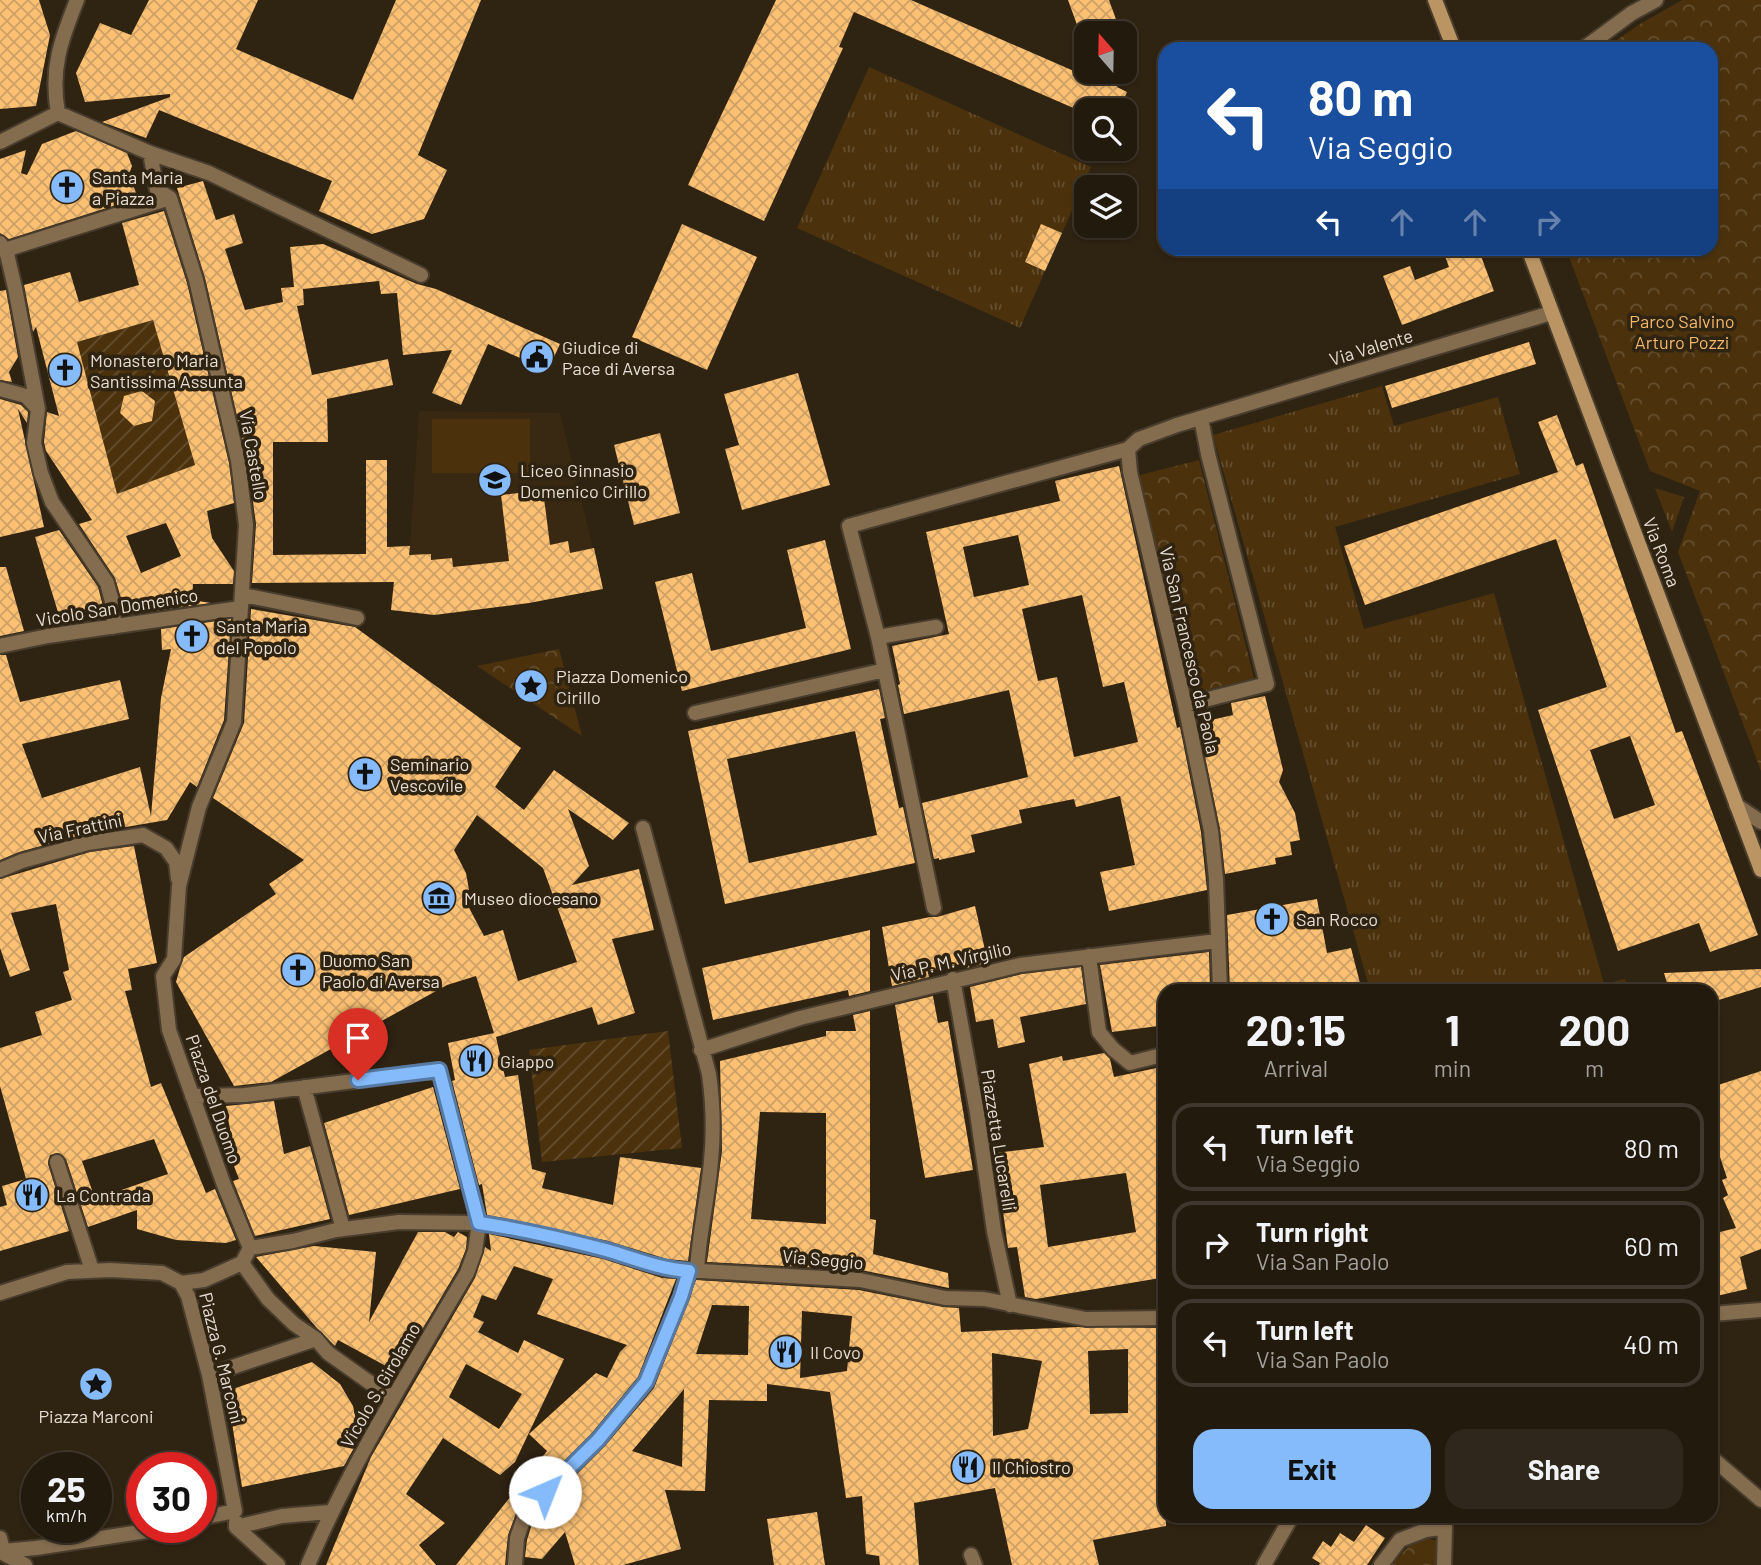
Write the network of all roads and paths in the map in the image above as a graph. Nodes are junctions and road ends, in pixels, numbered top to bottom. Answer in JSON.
{"nodes":[{"id":1,"x":77,"y":0,"type":"edge"},
{"id":2,"x":1435,"y":0,"type":"edge"},
{"id":3,"x":1656,"y":0,"type":"edge"},
{"id":4,"x":1451,"y":42,"type":"edge"},
{"id":5,"x":1593,"y":42,"type":"edge"},
{"id":6,"x":58,"y":113,"type":"junction"},
{"id":7,"x":0,"y":142,"type":"edge"},
{"id":8,"x":149,"y":153,"type":"junction"},
{"id":9,"x":170,"y":198,"type":"junction"},
{"id":10,"x":3,"y":248,"type":"edge"},
{"id":11,"x":1531,"y":256,"type":"edge"},
{"id":12,"x":421,"y":275,"type":"dead end"},
{"id":13,"x":1551,"y":313,"type":"junction"},
{"id":14,"x":0,"y":389,"type":"edge"},
{"id":15,"x":38,"y":409,"type":"junction"},
{"id":16,"x":1201,"y":418,"type":"junction"},
{"id":17,"x":1128,"y":449,"type":"junction"},
{"id":18,"x":241,"y":602,"type":"junction"},
{"id":19,"x":357,"y":618,"type":"dead end"},
{"id":20,"x":113,"y":627,"type":"junction"},
{"id":21,"x":936,"y":627,"type":"dead end"},
{"id":22,"x":878,"y":637,"type":"junction"},
{"id":23,"x":0,"y":646,"type":"edge"},
{"id":24,"x":885,"y":670,"type":"junction"},
{"id":25,"x":1185,"y":705,"type":"junction"},
{"id":26,"x":695,"y":713,"type":"dead end"},
{"id":27,"x":1736,"y":805,"type":"junction"},
{"id":28,"x":1761,"y":822,"type":"edge"},
{"id":29,"x":643,"y":828,"type":"dead end"},
{"id":30,"x":0,"y":870,"type":"edge"},
{"id":31,"x":1761,"y":870,"type":"edge"},
{"id":32,"x":179,"y":887,"type":"junction"},
{"id":33,"x":934,"y":908,"type":"dead end"},
{"id":34,"x":1217,"y":940,"type":"junction"},
{"id":35,"x":175,"y":944,"type":"joint"},
{"id":36,"x":1089,"y":956,"type":"junction"},
{"id":37,"x":953,"y":979,"type":"junction"},
{"id":38,"x":1220,"y":984,"type":"edge"},
{"id":39,"x":701,"y":1050,"type":"junction"},
{"id":40,"x":1158,"y":1056,"type":"edge"},
{"id":41,"x":304,"y":1087,"type":"junction"},
{"id":42,"x":192,"y":1096,"type":"junction"},
{"id":43,"x":57,"y":1162,"type":"dead end"},
{"id":44,"x":479,"y":1223,"type":"junction"},
{"id":45,"x":343,"y":1229,"type":"junction"},
{"id":46,"x":250,"y":1248,"type":"junction"},
{"id":47,"x":242,"y":1263,"type":"junction"},
{"id":48,"x":92,"y":1270,"type":"junction"},
{"id":49,"x":693,"y":1270,"type":"junction"},
{"id":50,"x":181,"y":1283,"type":"junction"},
{"id":51,"x":0,"y":1293,"type":"edge"},
{"id":52,"x":1010,"y":1305,"type":"junction"},
{"id":53,"x":1761,"y":1310,"type":"edge"},
{"id":54,"x":1718,"y":1314,"type":"edge"},
{"id":55,"x":1158,"y":1318,"type":"edge"},
{"id":56,"x":316,"y":1339,"type":"junction"},
{"id":57,"x":209,"y":1375,"type":"junction"},
{"id":58,"x":393,"y":1399,"type":"junction"},
{"id":59,"x":1718,"y":1463,"type":"edge"},
{"id":60,"x":1761,"y":1500,"type":"edge"},
{"id":61,"x":235,"y":1511,"type":"junction"},
{"id":62,"x":330,"y":1512,"type":"junction"},
{"id":63,"x":217,"y":1515,"type":"edge"},
{"id":64,"x":1288,"y":1523,"type":"edge"},
{"id":65,"x":1438,"y":1523,"type":"edge"},
{"id":66,"x":1442,"y":1523,"type":"edge"},
{"id":67,"x":236,"y":1527,"type":"junction"},
{"id":68,"x":126,"y":1534,"type":"edge"},
{"id":69,"x":1,"y":1547,"type":"edge"},
{"id":70,"x":25,"y":1565,"type":"edge"},
{"id":71,"x":278,"y":1565,"type":"edge"},
{"id":72,"x":308,"y":1565,"type":"edge"},
{"id":73,"x":515,"y":1565,"type":"edge"},
{"id":74,"x":1264,"y":1565,"type":"edge"},
{"id":75,"x":1381,"y":1565,"type":"edge"},
{"id":76,"x":1444,"y":1565,"type":"edge"}],
"edges":[{"from":1,"to":6,"type":"street"},
{"from":2,"to":4,"type":"street"},
{"from":3,"to":5,"type":"street"},
{"from":6,"to":7,"type":"street"},
{"from":6,"to":8,"type":"street"},
{"from":8,"to":9,"type":"street","name":"Via Castello"},
{"from":8,"to":12,"type":"street"},
{"from":9,"to":10,"type":"street"},
{"from":9,"to":18,"type":"street","name":"Via Castello"},
{"from":10,"to":15,"type":"street"},
{"from":11,"to":13,"type":"street","name":"Via Roma"},
{"from":13,"to":16,"type":"street","name":"Via Valente"},
{"from":13,"to":27,"type":"street","name":"Via Roma"},
{"from":14,"to":15,"type":"street"},
{"from":15,"to":20,"type":"street"},
{"from":16,"to":17,"type":"street"},
{"from":16,"to":25,"type":"street"},
{"from":17,"to":22,"type":"street"},
{"from":17,"to":25,"type":"street","name":"Via San Francesco da Paola"},
{"from":18,"to":19,"type":"street","name":"Vicolo San Domenico"},
{"from":18,"to":20,"type":"street","name":"Vicolo San Domenico"},
{"from":18,"to":32,"type":"street","name":"Via Castello"},
{"from":20,"to":23,"type":"street","name":"Vicolo San Domenico"},
{"from":21,"to":22,"type":"street"},
{"from":22,"to":24,"type":"street"},
{"from":24,"to":26,"type":"street"},
{"from":24,"to":33,"type":"street"},
{"from":25,"to":34,"type":"street","name":"Via San Francesco da Paola"},
{"from":27,"to":28,"type":"street"},
{"from":27,"to":31,"type":"street","name":"Via Roma"},
{"from":29,"to":39,"type":"street"},
{"from":30,"to":32,"type":"street","name":"Via Frattini"},
{"from":32,"to":35,"type":"street","name":"Via Castello"},
{"from":34,"to":36,"type":"street","name":"Via P. M. Virgilio"},
{"from":34,"to":38,"type":"street","name":"Via San Francesco da Paola"},
{"from":35,"to":42,"type":"street","name":"Piazza del Duomo"},
{"from":36,"to":37,"type":"street","name":"Via P. M. Virgilio"},
{"from":36,"to":40,"type":"street"},
{"from":37,"to":39,"type":"street","name":"Via P. M. Virgilio"},
{"from":37,"to":52,"type":"street","name":"Piazzetta Lucarelli"},
{"from":39,"to":49,"type":"street"},
{"from":41,"to":42,"type":"street"},
{"from":41,"to":44,"type":"street"},
{"from":41,"to":45,"type":"street"},
{"from":42,"to":46,"type":"street","name":"Piazza del Duomo"},
{"from":43,"to":48,"type":"street"},
{"from":44,"to":45,"type":"street","name":"Via Seggio"},
{"from":44,"to":49,"type":"street","name":"Via Seggio"},
{"from":44,"to":58,"type":"street","name":"Vicolo S. Girolamo"},
{"from":45,"to":46,"type":"street","name":"Via Seggio"},
{"from":46,"to":47,"type":"street"},
{"from":47,"to":50,"type":"street"},
{"from":47,"to":56,"type":"street"},
{"from":48,"to":50,"type":"street","name":"Piazza G. Marconi"},
{"from":48,"to":51,"type":"street","name":"Piazza G. Marconi"},
{"from":49,"to":52,"type":"street","name":"Via Seggio"},
{"from":49,"to":73,"type":"street"},
{"from":50,"to":57,"type":"street","name":"Piazza G. Marconi"},
{"from":52,"to":55,"type":"street","name":"Via Seggio"},
{"from":53,"to":54,"type":"street"},
{"from":56,"to":57,"type":"street"},
{"from":56,"to":58,"type":"street"},
{"from":57,"to":61,"type":"street","name":"Piazza G. Marconi"},
{"from":58,"to":62,"type":"street","name":"Vicolo S. Girolamo"},
{"from":59,"to":60,"type":"street"},
{"from":61,"to":63,"type":"street"},
{"from":61,"to":67,"type":"street","name":"Piazza G. Marconi"},
{"from":62,"to":67,"type":"street"},
{"from":62,"to":72,"type":"street","name":"Vicolo S. Girolamo"},
{"from":64,"to":74,"type":"street"},
{"from":65,"to":75,"type":"street"},
{"from":66,"to":76,"type":"street"},
{"from":67,"to":71,"type":"street"},
{"from":68,"to":69,"type":"street"},
{"from":69,"to":70,"type":"street"}]}
